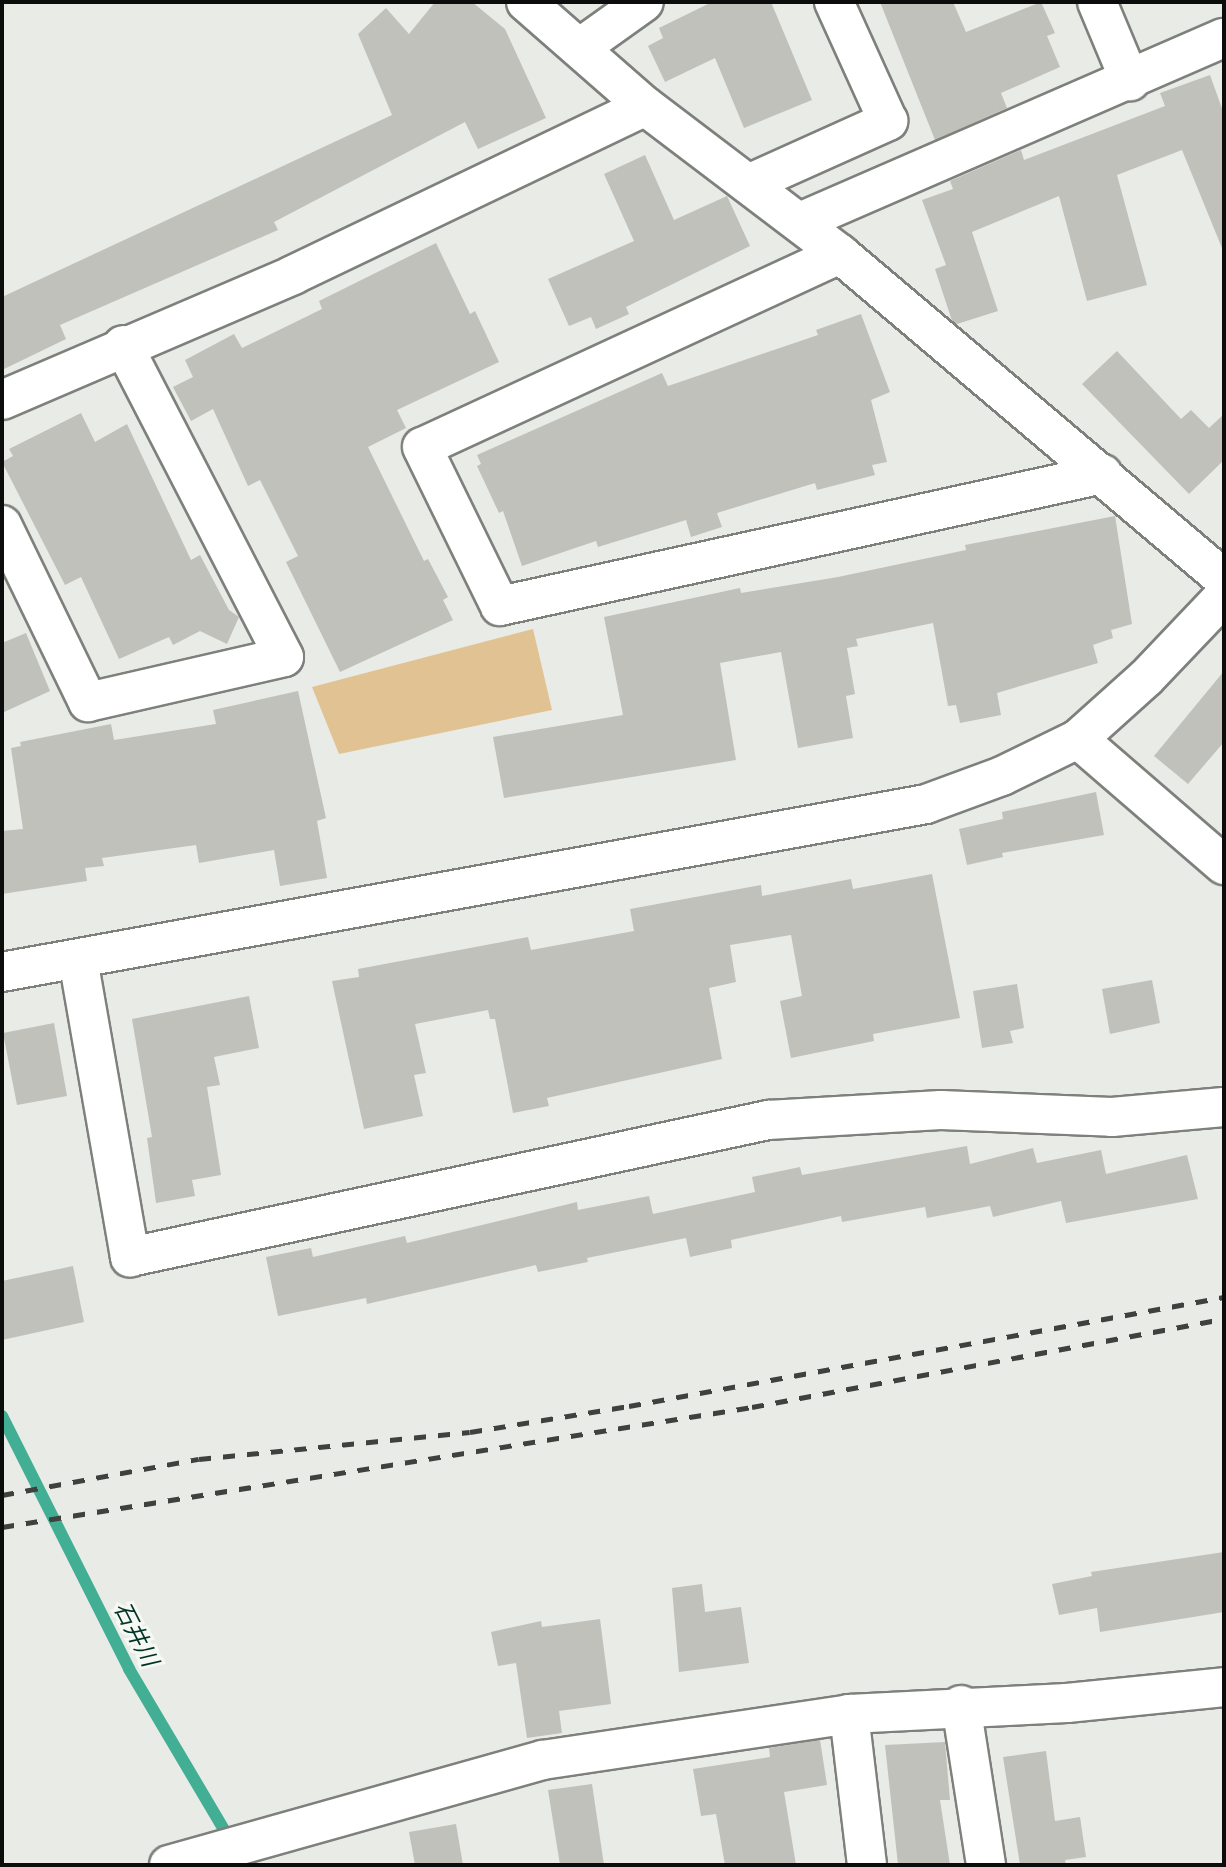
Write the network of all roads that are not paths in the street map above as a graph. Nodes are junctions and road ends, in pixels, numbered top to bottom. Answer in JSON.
{"nodes":[{"id":1,"x":526,"y":2,"type":"edge"},
{"id":2,"x":834,"y":2,"type":"edge"},
{"id":3,"x":1097,"y":2,"type":"edge"},
{"id":4,"x":639,"y":3,"type":"edge"},
{"id":5,"x":1224,"y":38,"type":"edge"},
{"id":6,"x":581,"y":47,"type":"junction"},
{"id":7,"x":1130,"y":81,"type":"junction"},
{"id":8,"x":645,"y":106,"type":"junction"},
{"id":9,"x":748,"y":184,"type":"junction"},
{"id":10,"x":800,"y":222,"type":"junction"},
{"id":11,"x":840,"y":254,"type":"junction"},
{"id":12,"x":123,"y":345,"type":"junction"},
{"id":13,"x":2,"y":401,"type":"edge"},
{"id":14,"x":1103,"y":474,"type":"junction"},
{"id":15,"x":2,"y":525,"type":"edge"},
{"id":16,"x":1224,"y":579,"type":"edge"},
{"id":17,"x":1224,"y":596,"type":"edge"},
{"id":18,"x":1078,"y":739,"type":"junction"},
{"id":19,"x":1224,"y":865,"type":"edge"},
{"id":20,"x":78,"y":959,"type":"junction"},
{"id":21,"x":2,"y":972,"type":"edge"},
{"id":22,"x":1224,"y":1107,"type":"edge"},
{"id":23,"x":1224,"y":1687,"type":"edge"},
{"id":24,"x":961,"y":1705,"type":"junction"},
{"id":25,"x":849,"y":1714,"type":"junction"},
{"id":26,"x":169,"y":1865,"type":"edge"},
{"id":27,"x":867,"y":1865,"type":"edge"},
{"id":28,"x":986,"y":1865,"type":"edge"}],
"edges":[{"from":1,"to":6,"type":"street"},
{"from":2,"to":9,"type":"street"},
{"from":3,"to":7,"type":"street"},
{"from":4,"to":6,"type":"street"},
{"from":5,"to":7,"type":"street"},
{"from":6,"to":8,"type":"street"},
{"from":7,"to":10,"type":"street"},
{"from":8,"to":9,"type":"street"},
{"from":8,"to":12,"type":"street"},
{"from":9,"to":10,"type":"street"},
{"from":10,"to":11,"type":"street"},
{"from":11,"to":14,"type":"street"},
{"from":11,"to":14,"type":"street"},
{"from":12,"to":13,"type":"street"},
{"from":12,"to":15,"type":"street"},
{"from":14,"to":16,"type":"street"},
{"from":17,"to":18,"type":"street"},
{"from":18,"to":19,"type":"street"},
{"from":18,"to":20,"type":"street"},
{"from":20,"to":21,"type":"street"},
{"from":20,"to":22,"type":"street"},
{"from":23,"to":24,"type":"street"},
{"from":24,"to":25,"type":"street"},
{"from":24,"to":28,"type":"street"},
{"from":25,"to":26,"type":"street"},
{"from":25,"to":27,"type":"street"}]}
